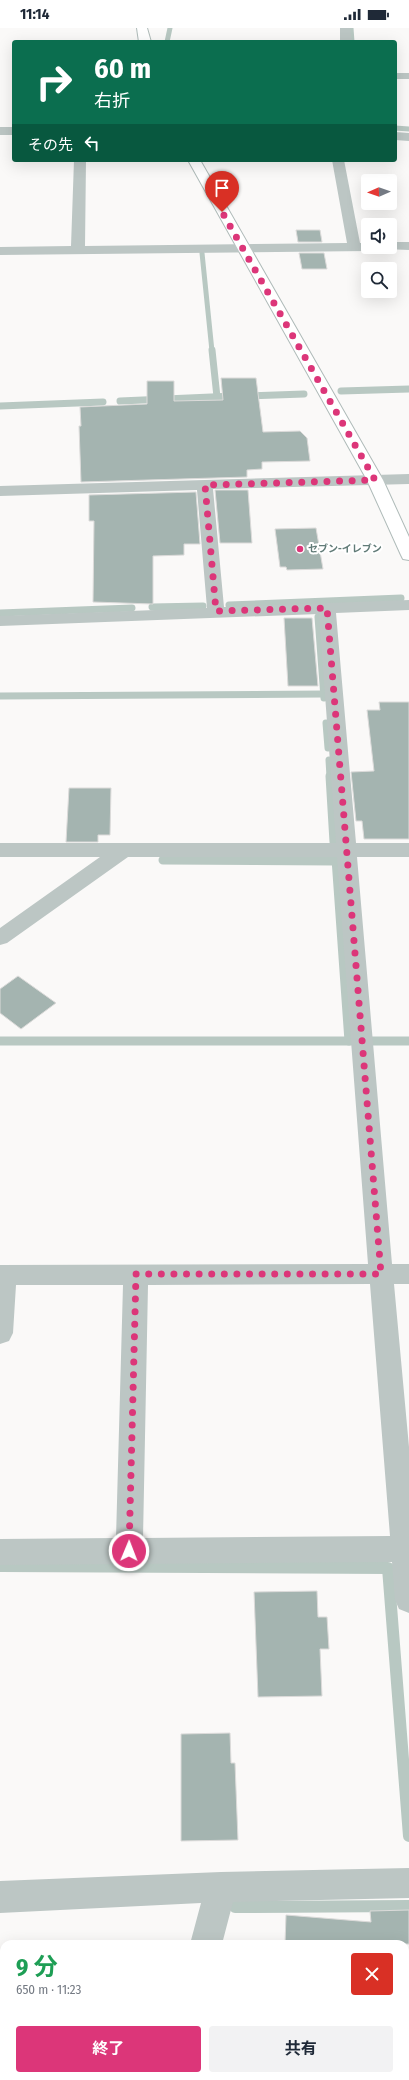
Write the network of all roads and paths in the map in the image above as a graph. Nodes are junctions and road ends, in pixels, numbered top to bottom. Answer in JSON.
{"nodes":[{"id":1,"x":142,"y":28,"type":"edge"},
{"id":2,"x":345,"y":28,"type":"edge"},
{"id":3,"x":145,"y":40,"type":"edge"},
{"id":4,"x":346,"y":40,"type":"edge"},
{"id":5,"x":397,"y":76,"type":"edge"},
{"id":6,"x":409,"y":76,"type":"edge"},
{"id":7,"x":0,"y":131,"type":"edge"},
{"id":8,"x":12,"y":131,"type":"edge"},
{"id":9,"x":397,"y":136,"type":"edge"},
{"id":10,"x":409,"y":137,"type":"edge"},
{"id":11,"x":80,"y":162,"type":"edge"},
{"id":12,"x":195,"y":162,"type":"edge"},
{"id":13,"x":338,"y":162,"type":"edge"},
{"id":14,"x":397,"y":246,"type":"edge"},
{"id":15,"x":409,"y":246,"type":"edge"},
{"id":16,"x":354,"y":247,"type":"junction"},
{"id":17,"x":361,"y":247,"type":"edge"},
{"id":18,"x":78,"y":249,"type":"junction"},
{"id":19,"x":243,"y":249,"type":"junction"},
{"id":20,"x":0,"y":251,"type":"edge"},
{"id":21,"x":409,"y":479,"type":"edge"},
{"id":22,"x":375,"y":480,"type":"junction"},
{"id":23,"x":205,"y":485,"type":"junction"},
{"id":24,"x":0,"y":491,"type":"edge"},
{"id":25,"x":409,"y":555,"type":"edge"},
{"id":26,"x":409,"y":605,"type":"edge"},
{"id":27,"x":327,"y":608,"type":"junction"},
{"id":28,"x":216,"y":611,"type":"junction"},
{"id":29,"x":0,"y":621,"type":"edge"},
{"id":30,"x":125,"y":849,"type":"junction"},
{"id":31,"x":0,"y":850,"type":"edge"},
{"id":32,"x":347,"y":850,"type":"junction"},
{"id":33,"x":409,"y":850,"type":"edge"},
{"id":34,"x":0,"y":938,"type":"edge"},
{"id":35,"x":136,"y":1274,"type":"junction"},
{"id":36,"x":381,"y":1274,"type":"junction"},
{"id":37,"x":409,"y":1274,"type":"edge"},
{"id":38,"x":2,"y":1275,"type":"edge"},
{"id":39,"x":0,"y":1332,"type":"edge"},
{"id":40,"x":407,"y":1549,"type":"edge"},
{"id":41,"x":129,"y":1551,"type":"junction"},
{"id":42,"x":0,"y":1552,"type":"edge"},
{"id":43,"x":409,"y":1600,"type":"edge"},
{"id":44,"x":409,"y":1883,"type":"edge"},
{"id":45,"x":221,"y":1887,"type":"junction"},
{"id":46,"x":0,"y":1897,"type":"edge"},
{"id":47,"x":207,"y":1940,"type":"edge"}],
"edges":[{"from":1,"to":3,"type":"main road"},
{"from":2,"to":4,"type":"street"},
{"from":5,"to":6,"type":"street"},
{"from":7,"to":8,"type":"street"},
{"from":9,"to":10,"type":"street"},
{"from":11,"to":18,"type":"street"},
{"from":12,"to":19,"type":"main road"},
{"from":13,"to":16,"type":"street"},
{"from":14,"to":15,"type":"street"},
{"from":16,"to":17,"type":"street"},
{"from":16,"to":19,"type":"street"},
{"from":18,"to":19,"type":"street"},
{"from":18,"to":20,"type":"street"},
{"from":19,"to":22,"type":"main road"},
{"from":21,"to":22,"type":"street"},
{"from":22,"to":23,"type":"street"},
{"from":22,"to":25,"type":"main road"},
{"from":23,"to":24,"type":"street"},
{"from":23,"to":28,"type":"street"},
{"from":26,"to":27,"type":"street"},
{"from":27,"to":28,"type":"street"},
{"from":27,"to":32,"type":"street"},
{"from":28,"to":29,"type":"street"},
{"from":30,"to":31,"type":"street"},
{"from":30,"to":32,"type":"street"},
{"from":30,"to":34,"type":"street"},
{"from":32,"to":33,"type":"street"},
{"from":32,"to":36,"type":"street"},
{"from":35,"to":36,"type":"street"},
{"from":35,"to":38,"type":"street"},
{"from":35,"to":41,"type":"street"},
{"from":36,"to":37,"type":"street"},
{"from":36,"to":40,"type":"street"},
{"from":38,"to":39,"type":"street"},
{"from":40,"to":41,"type":"street"},
{"from":40,"to":43,"type":"street"},
{"from":41,"to":42,"type":"street"},
{"from":44,"to":45,"type":"street"},
{"from":45,"to":46,"type":"street"},
{"from":45,"to":47,"type":"street"}]}
